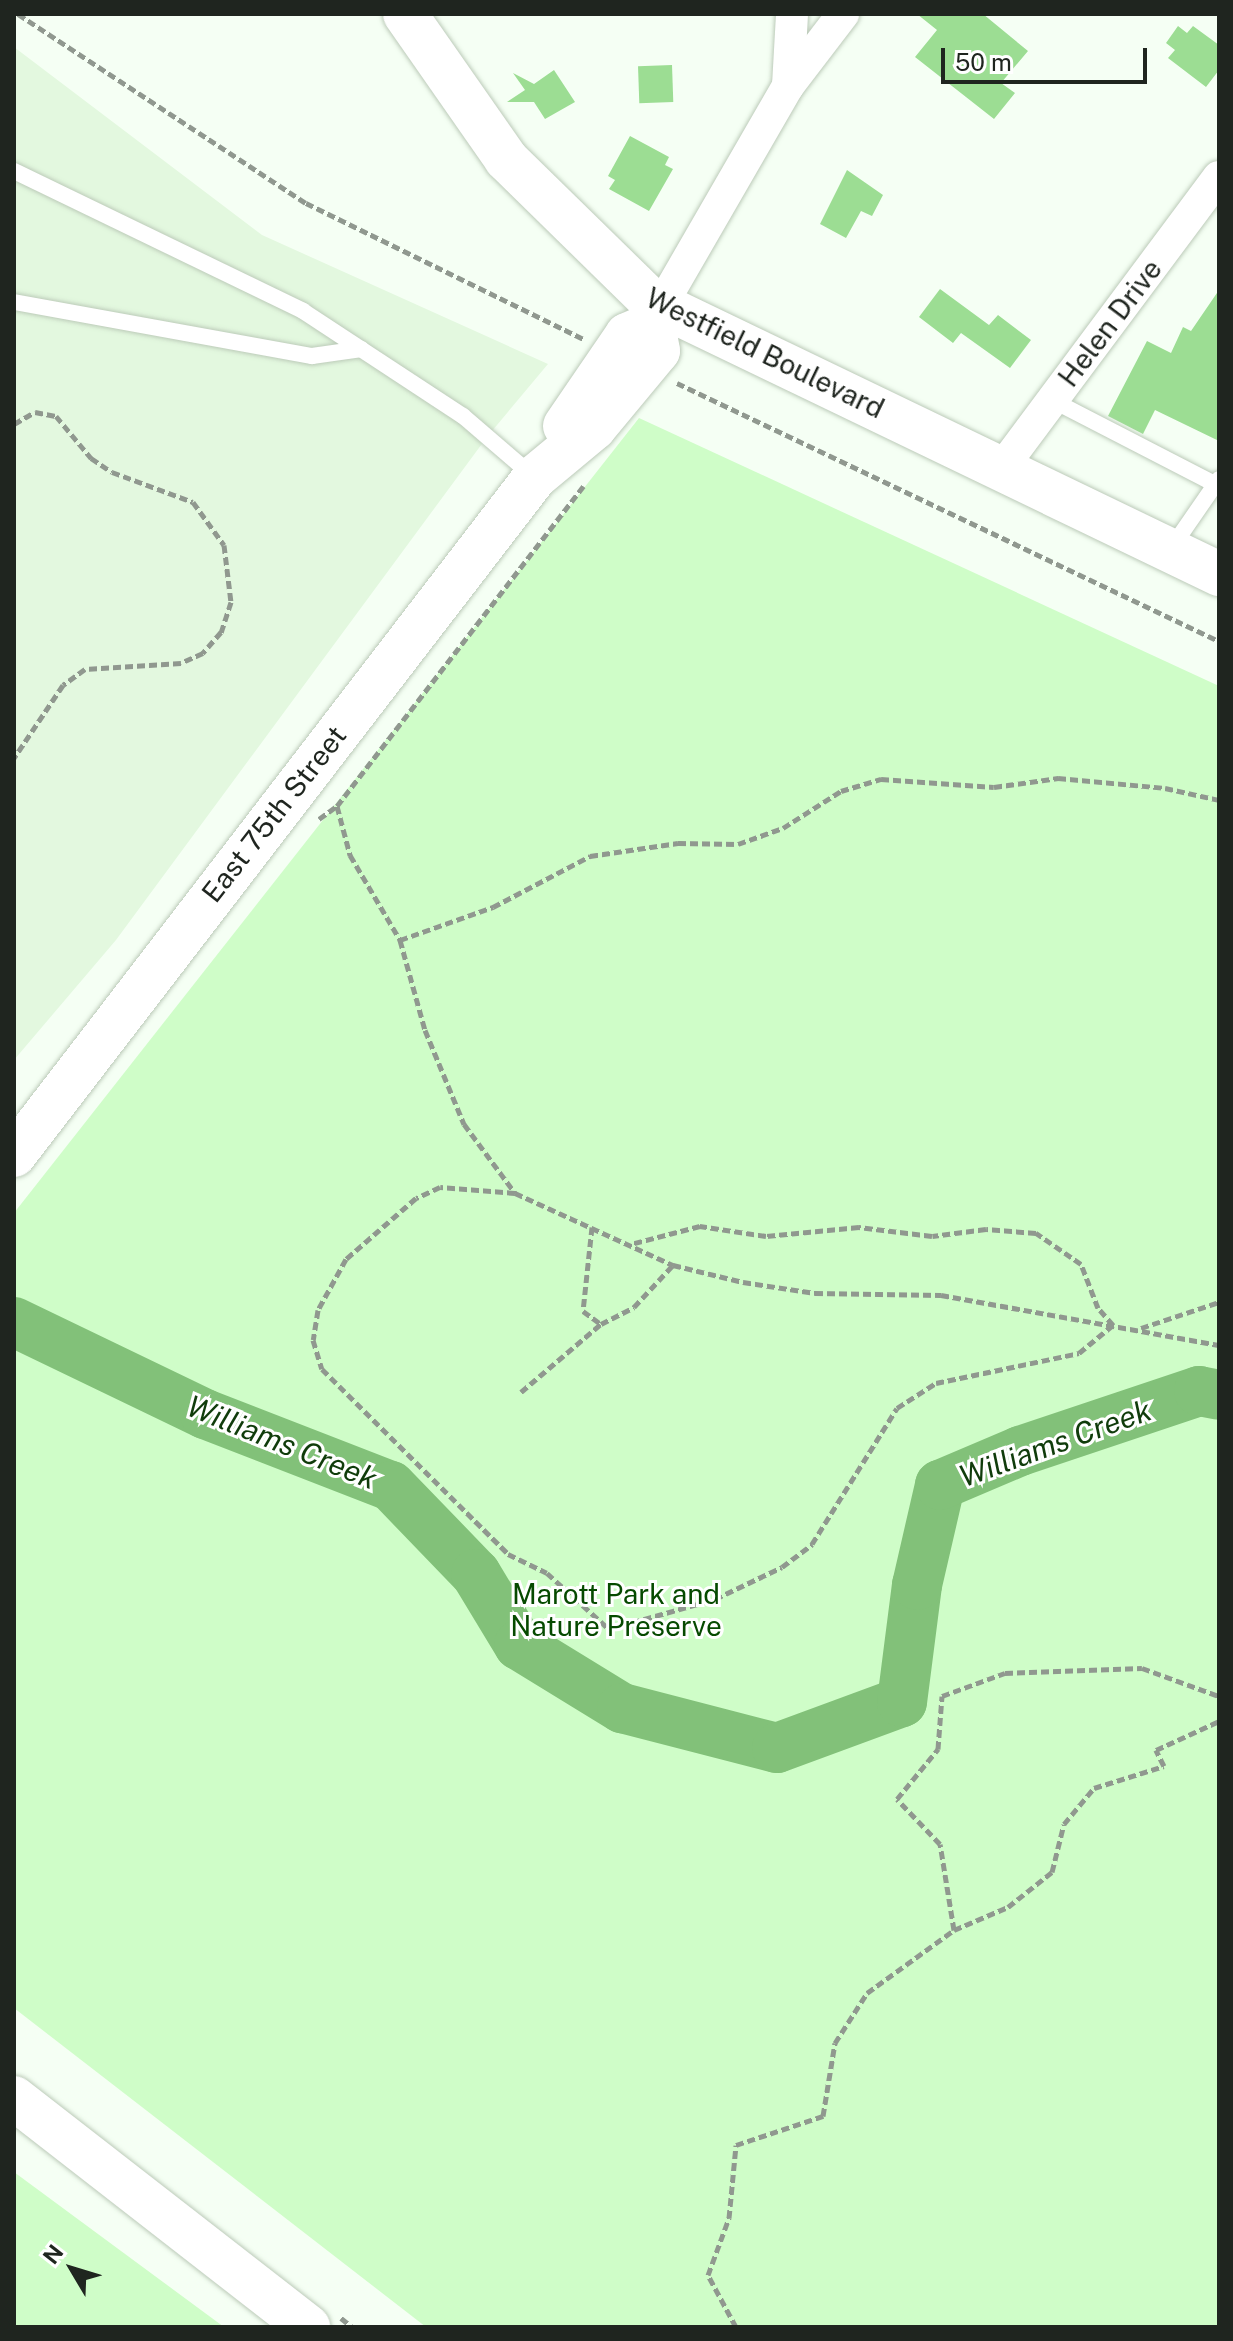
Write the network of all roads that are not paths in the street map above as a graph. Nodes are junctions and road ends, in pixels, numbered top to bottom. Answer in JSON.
{"nodes":[{"id":1,"x":405,"y":14,"type":"edge"},
{"id":2,"x":792,"y":14,"type":"edge"},
{"id":3,"x":843,"y":14,"type":"edge"},
{"id":4,"x":788,"y":86,"type":"junction"},
{"id":5,"x":14,"y":171,"type":"edge"},
{"id":6,"x":1219,"y":177,"type":"edge"},
{"id":7,"x":14,"y":302,"type":"edge"},
{"id":8,"x":657,"y":315,"type":"junction"},
{"id":9,"x":362,"y":349,"type":"junction"},
{"id":10,"x":1052,"y":400,"type":"junction"},
{"id":11,"x":1001,"y":469,"type":"junction"},
{"id":12,"x":536,"y":476,"type":"junction"},
{"id":13,"x":1216,"y":481,"type":"edge"},
{"id":14,"x":1170,"y":550,"type":"junction"},
{"id":15,"x":1219,"y":574,"type":"edge"},
{"id":16,"x":14,"y":1155,"type":"edge"},
{"id":17,"x":14,"y":2098,"type":"edge"},
{"id":18,"x":308,"y":2327,"type":"edge"}],
"edges":[{"from":1,"to":8,"type":"street","name":"Westfield Boulevard"},
{"from":2,"to":4,"type":"street","name":"East 75th Street"},
{"from":3,"to":4,"type":"street"},
{"from":4,"to":8,"type":"street","name":"East 75th Street"},
{"from":5,"to":9,"type":"lane"},
{"from":6,"to":10,"type":"street","name":"Helen Drive"},
{"from":7,"to":9,"type":"lane"},
{"from":8,"to":11,"type":"street","name":"Westfield Boulevard"},
{"from":8,"to":12,"type":"street","name":"East 75th Street"},
{"from":9,"to":12,"type":"lane"},
{"from":10,"to":11,"type":"street","name":"Helen Drive"},
{"from":10,"to":13,"type":"lane"},
{"from":11,"to":14,"type":"street","name":"Westfield Boulevard"},
{"from":12,"to":16,"type":"street","name":"East 75th Street"},
{"from":13,"to":14,"type":"lane"},
{"from":14,"to":15,"type":"street","name":"Westfield Boulevard"},
{"from":17,"to":18,"type":"street"}]}
